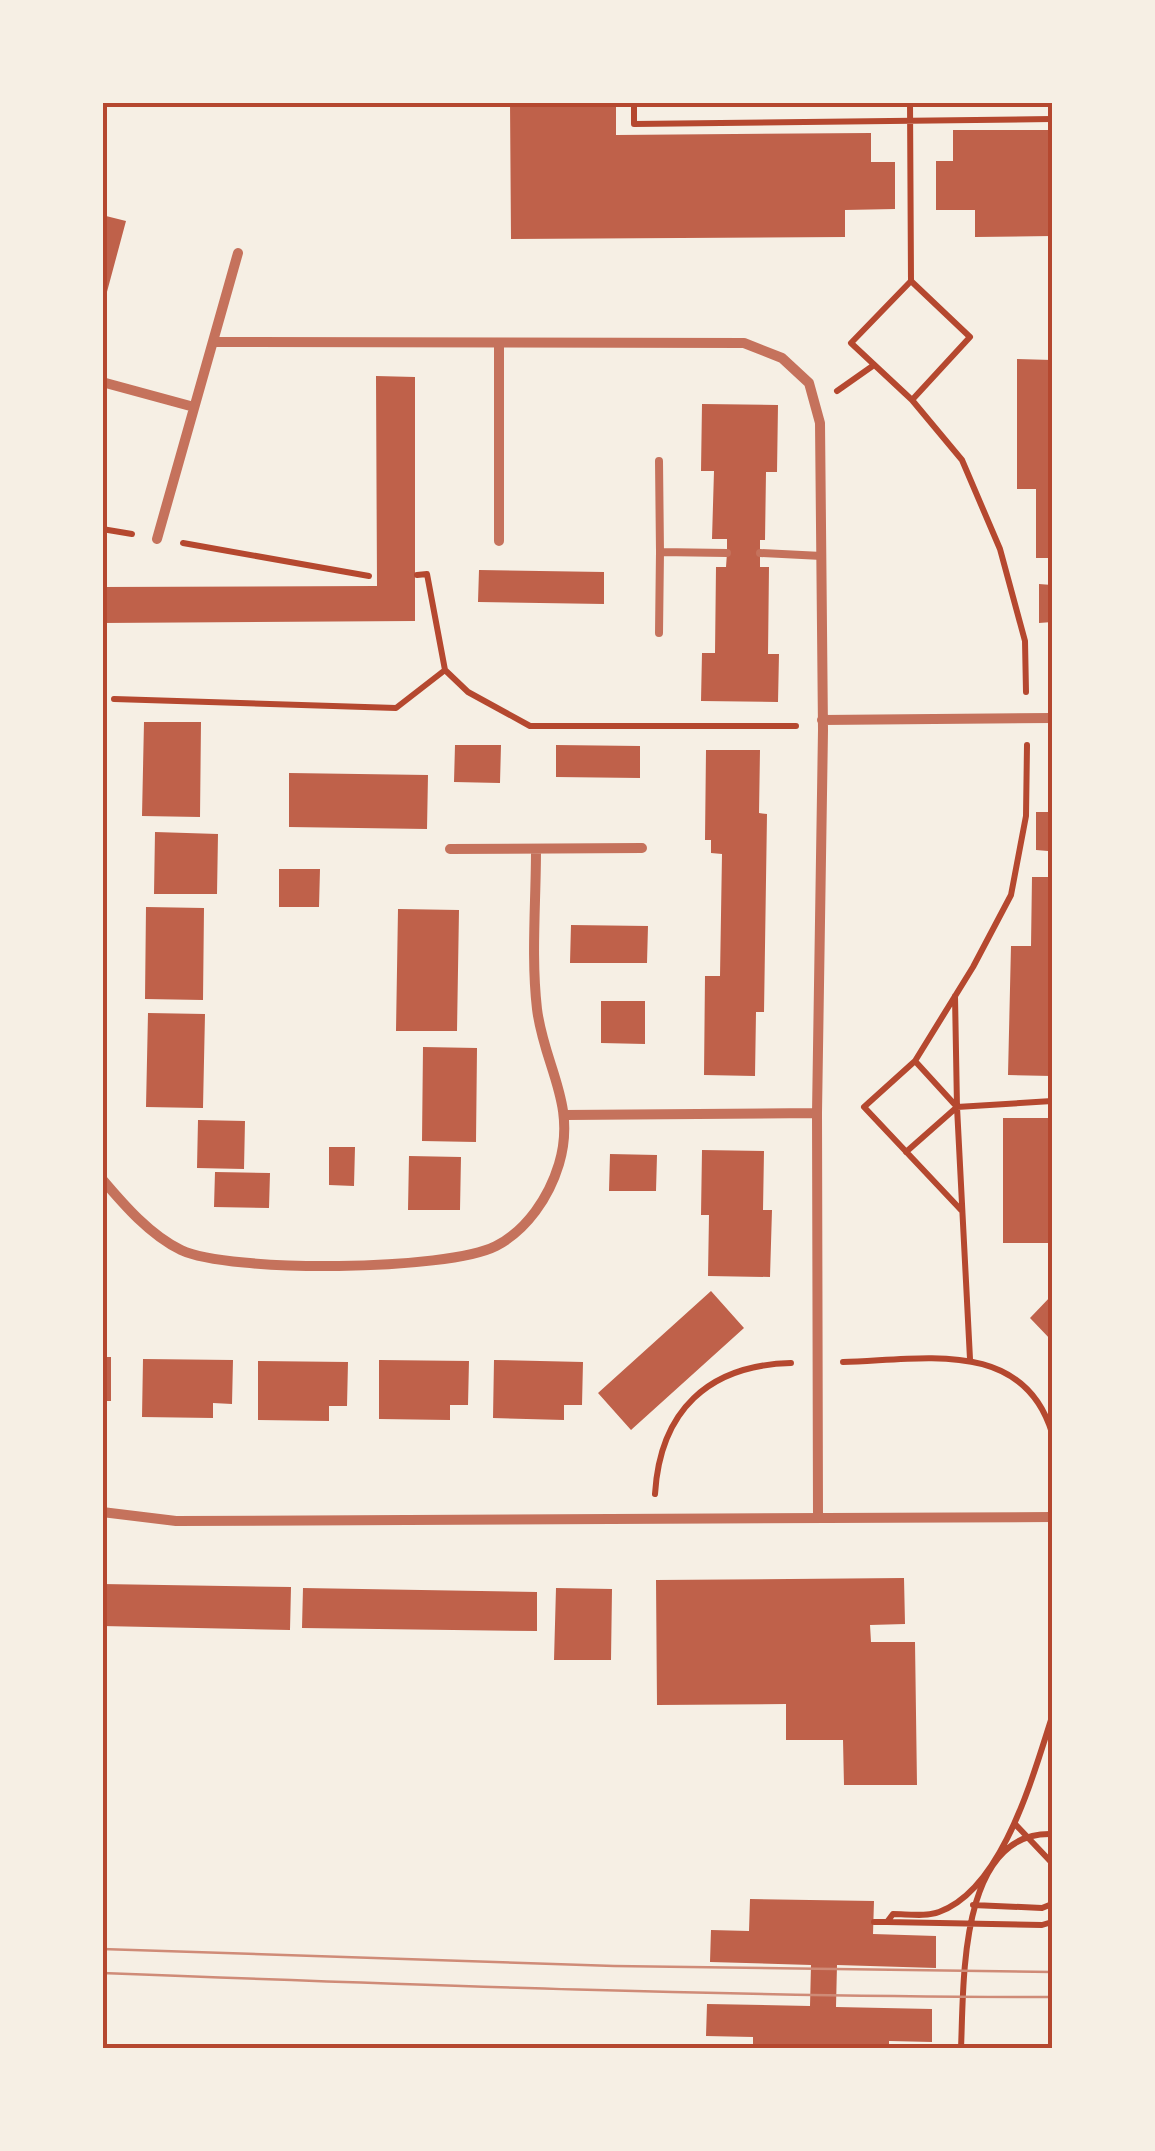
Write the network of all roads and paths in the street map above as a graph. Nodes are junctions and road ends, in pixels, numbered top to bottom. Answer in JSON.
{"nodes":[{"id":1,"x":634,"y":102,"type":"edge"},
{"id":2,"x":910,"y":102,"type":"edge"},
{"id":3,"x":1052,"y":119,"type":"edge"},
{"id":4,"x":910,"y":120,"type":"junction"},
{"id":5,"x":238,"y":253,"type":"dead end"},
{"id":6,"x":912,"y":281,"type":"junction"},
{"id":7,"x":212,"y":342,"type":"junction"},
{"id":8,"x":499,"y":343,"type":"junction"},
{"id":9,"x":874,"y":365,"type":"junction"},
{"id":10,"x":102,"y":382,"type":"edge"},
{"id":11,"x":912,"y":400,"type":"junction"},
{"id":12,"x":194,"y":407,"type":"junction"},
{"id":13,"x":816,"y":407,"type":"junction"},
{"id":14,"x":659,"y":461,"type":"dead end"},
{"id":15,"x":102,"y":529,"type":"edge"},
{"id":16,"x":157,"y":539,"type":"junction"},
{"id":17,"x":499,"y":541,"type":"dead end"},
{"id":18,"x":660,"y":552,"type":"junction"},
{"id":19,"x":727,"y":553,"type":"dead end"},
{"id":20,"x":760,"y":553,"type":"dead end"},
{"id":21,"x":822,"y":556,"type":"junction"},
{"id":22,"x":417,"y":575,"type":"dead end"},
{"id":23,"x":369,"y":576,"type":"dead end"},
{"id":24,"x":660,"y":633,"type":"dead end"},
{"id":25,"x":445,"y":670,"type":"junction"},
{"id":26,"x":114,"y":699,"type":"dead end"},
{"id":27,"x":1027,"y":718,"type":"junction"},
{"id":28,"x":1052,"y":718,"type":"edge"},
{"id":29,"x":822,"y":723,"type":"junction"},
{"id":30,"x":642,"y":848,"type":"dead end"},
{"id":31,"x":450,"y":849,"type":"dead end"},
{"id":32,"x":536,"y":850,"type":"junction"},
{"id":33,"x":955,"y":996,"type":"junction"},
{"id":34,"x":916,"y":1061,"type":"junction"},
{"id":35,"x":1052,"y":1101,"type":"edge"},
{"id":36,"x":957,"y":1107,"type":"junction"},
{"id":37,"x":817,"y":1113,"type":"junction"},
{"id":38,"x":566,"y":1116,"type":"junction"},
{"id":39,"x":906,"y":1152,"type":"junction"},
{"id":40,"x":102,"y":1180,"type":"edge"},
{"id":41,"x":962,"y":1212,"type":"junction"},
{"id":42,"x":970,"y":1359,"type":"dead end"},
{"id":43,"x":102,"y":1512,"type":"edge"},
{"id":44,"x":1052,"y":1516,"type":"edge"},
{"id":45,"x":818,"y":1518,"type":"junction"},
{"id":46,"x":1052,"y":1717,"type":"edge"},
{"id":47,"x":1016,"y":1825,"type":"junction"},
{"id":48,"x":1052,"y":1834,"type":"edge"},
{"id":49,"x":1052,"y":1862,"type":"edge"},
{"id":50,"x":1052,"y":1904,"type":"edge"},
{"id":51,"x":973,"y":1905,"type":"junction"},
{"id":52,"x":874,"y":1922,"type":"dead end"},
{"id":53,"x":887,"y":1922,"type":"junction"},
{"id":54,"x":1052,"y":1922,"type":"edge"},
{"id":55,"x":961,"y":2048,"type":"edge"}],
"edges":[{"from":1,"to":4,"type":"path"},
{"from":2,"to":4,"type":"path"},
{"from":3,"to":4,"type":"path"},
{"from":4,"to":6,"type":"path"},
{"from":5,"to":7,"type":"street"},
{"from":6,"to":9,"type":"path"},
{"from":6,"to":11,"type":"path"},
{"from":7,"to":8,"type":"street"},
{"from":7,"to":12,"type":"street"},
{"from":8,"to":13,"type":"street"},
{"from":8,"to":17,"type":"street"},
{"from":9,"to":11,"type":"path"},
{"from":9,"to":13,"type":"path"},
{"from":10,"to":12,"type":"street"},
{"from":11,"to":27,"type":"path"},
{"from":12,"to":16,"type":"street"},
{"from":13,"to":21,"type":"street"},
{"from":14,"to":18,"type":"lane"},
{"from":15,"to":16,"type":"path"},
{"from":16,"to":23,"type":"path"},
{"from":18,"to":19,"type":"lane"},
{"from":18,"to":24,"type":"lane"},
{"from":20,"to":21,"type":"lane"},
{"from":21,"to":29,"type":"street"},
{"from":22,"to":25,"type":"path"},
{"from":25,"to":26,"type":"path"},
{"from":25,"to":29,"type":"path"},
{"from":27,"to":28,"type":"street"},
{"from":27,"to":29,"type":"street"},
{"from":27,"to":33,"type":"path"},
{"from":29,"to":37,"type":"street"},
{"from":30,"to":32,"type":"street"},
{"from":31,"to":32,"type":"street"},
{"from":32,"to":38,"type":"street"},
{"from":33,"to":34,"type":"path"},
{"from":33,"to":36,"type":"path"},
{"from":34,"to":36,"type":"path"},
{"from":34,"to":39,"type":"path"},
{"from":35,"to":36,"type":"path"},
{"from":36,"to":39,"type":"path"},
{"from":36,"to":41,"type":"path"},
{"from":37,"to":38,"type":"street"},
{"from":37,"to":45,"type":"street"},
{"from":38,"to":40,"type":"street"},
{"from":39,"to":41,"type":"path"},
{"from":41,"to":42,"type":"path"},
{"from":43,"to":45,"type":"street"},
{"from":44,"to":45,"type":"street"},
{"from":46,"to":47,"type":"path"},
{"from":47,"to":49,"type":"path"},
{"from":47,"to":53,"type":"path"},
{"from":48,"to":51,"type":"path"},
{"from":50,"to":51,"type":"path"},
{"from":51,"to":55,"type":"path"},
{"from":52,"to":53,"type":"path"},
{"from":53,"to":54,"type":"path"}]}
